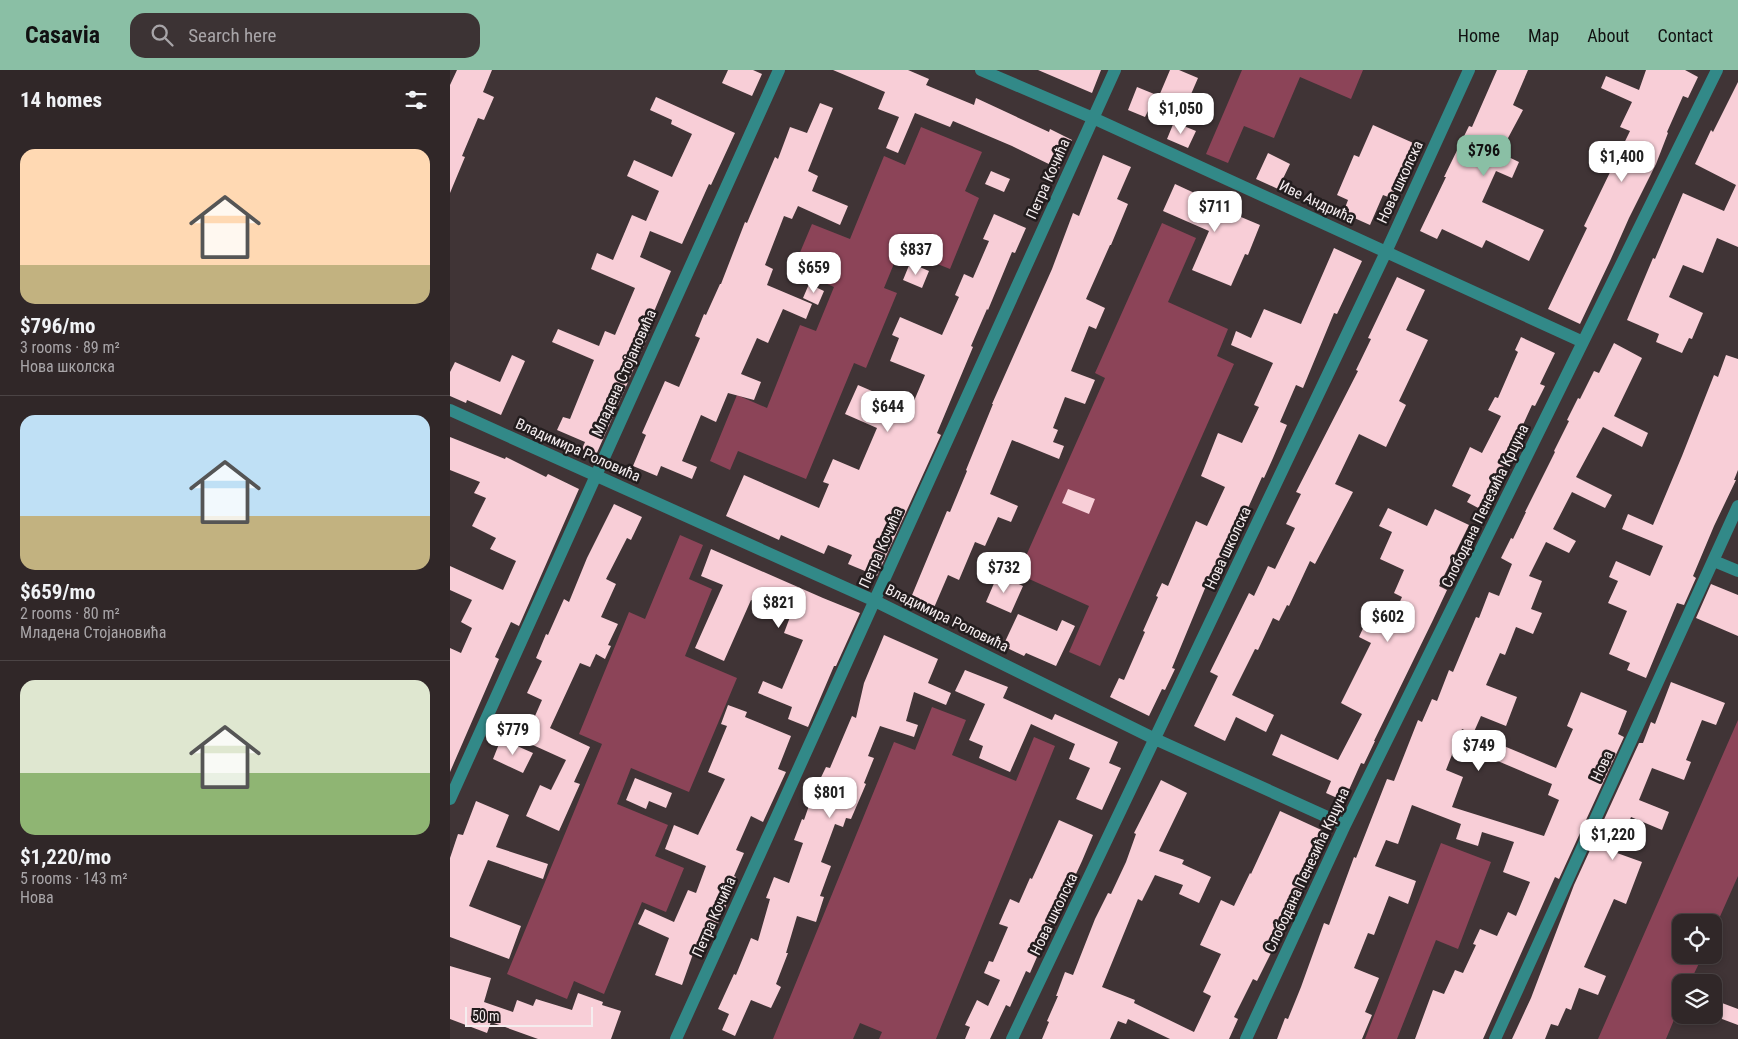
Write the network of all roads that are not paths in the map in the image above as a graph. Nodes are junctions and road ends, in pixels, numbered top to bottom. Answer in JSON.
{"nodes":[{"id":1,"x":779,"y":70,"type":"edge"},
{"id":2,"x":981,"y":70,"type":"edge"},
{"id":3,"x":1115,"y":70,"type":"edge"},
{"id":4,"x":1470,"y":70,"type":"edge"},
{"id":5,"x":1717,"y":70,"type":"edge"},
{"id":6,"x":1093,"y":118,"type":"junction"},
{"id":7,"x":1386,"y":252,"type":"junction"},
{"id":8,"x":1583,"y":342,"type":"junction"},
{"id":9,"x":450,"y":410,"type":"edge"},
{"id":10,"x":595,"y":476,"type":"junction"},
{"id":11,"x":1738,"y":506,"type":"edge"},
{"id":12,"x":1714,"y":561,"type":"junction"},
{"id":13,"x":1738,"y":571,"type":"edge"},
{"id":14,"x":875,"y":601,"type":"junction"},
{"id":15,"x":1155,"y":739,"type":"junction"},
{"id":16,"x":450,"y":799,"type":"edge"},
{"id":17,"x":1345,"y":825,"type":"junction"},
{"id":18,"x":676,"y":1039,"type":"edge"},
{"id":19,"x":1012,"y":1039,"type":"edge"},
{"id":20,"x":1246,"y":1039,"type":"edge"},
{"id":21,"x":1495,"y":1039,"type":"edge"}],
"edges":[{"from":1,"to":10,"type":"street","name":"Младена Стојановића"},
{"from":2,"to":6,"type":"street","name":"Иве Андрића"},
{"from":3,"to":6,"type":"street","name":"Петра Кочића"},
{"from":4,"to":7,"type":"street","name":"Нова школска"},
{"from":5,"to":8,"type":"street","name":"Слободана Пенезића Крцуна"},
{"from":6,"to":7,"type":"street","name":"Иве Андрића"},
{"from":6,"to":14,"type":"street","name":"Петра Кочића"},
{"from":7,"to":8,"type":"street","name":"Иве Андрића"},
{"from":7,"to":15,"type":"street","name":"Нова школска"},
{"from":8,"to":17,"type":"street","name":"Слободана Пенезића Крцуна"},
{"from":9,"to":10,"type":"street","name":"Владимира Роловића"},
{"from":10,"to":14,"type":"street","name":"Владимира Роловића"},
{"from":10,"to":16,"type":"street","name":"Младена Стојановића"},
{"from":11,"to":12,"type":"street","name":"Нова"},
{"from":12,"to":13,"type":"street"},
{"from":12,"to":21,"type":"street","name":"Нова"},
{"from":14,"to":15,"type":"street","name":"Владимира Роловића"},
{"from":14,"to":18,"type":"street","name":"Петра Кочића"},
{"from":15,"to":17,"type":"street","name":"Владимира Роловића"},
{"from":15,"to":19,"type":"street","name":"Нова школска"},
{"from":17,"to":20,"type":"street","name":"Слободана Пенезића Крцуна"}]}
